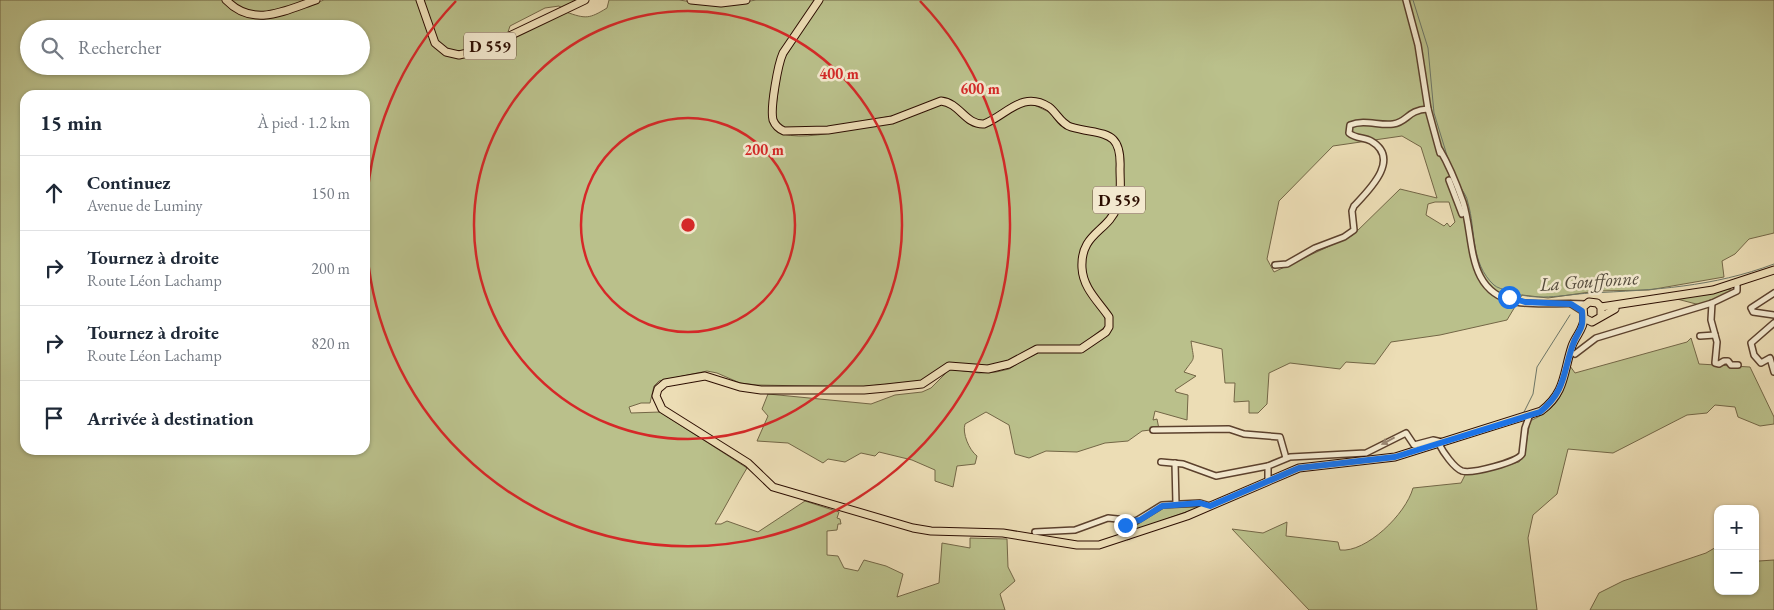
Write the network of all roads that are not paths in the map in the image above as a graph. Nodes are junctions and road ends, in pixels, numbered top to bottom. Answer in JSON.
{"nodes":[{"id":1,"x":226,"y":0,"type":"edge"},
{"id":2,"x":316,"y":0,"type":"edge"},
{"id":3,"x":420,"y":0,"type":"edge"},
{"id":4,"x":585,"y":0,"type":"edge"},
{"id":5,"x":691,"y":0,"type":"edge"},
{"id":6,"x":746,"y":0,"type":"edge"},
{"id":7,"x":820,"y":0,"type":"edge"},
{"id":8,"x":1406,"y":0,"type":"edge"},
{"id":9,"x":1428,"y":109,"type":"junction"},
{"id":10,"x":1275,"y":265,"type":"dead end"},
{"id":11,"x":1774,"y":270,"type":"edge"},
{"id":12,"x":1737,"y":282,"type":"junction"},
{"id":13,"x":1774,"y":293,"type":"edge"},
{"id":14,"x":1656,"y":299,"type":"junction"},
{"id":15,"x":1712,"y":303,"type":"junction"},
{"id":16,"x":1601,"y":307,"type":"junction"},
{"id":17,"x":1583,"y":311,"type":"junction"},
{"id":18,"x":1774,"y":315,"type":"edge"},
{"id":19,"x":1601,"y":316,"type":"junction"},
{"id":20,"x":1592,"y":322,"type":"junction"},
{"id":21,"x":1774,"y":323,"type":"edge"},
{"id":22,"x":1715,"y":335,"type":"junction"},
{"id":23,"x":1700,"y":336,"type":"dead end"},
{"id":24,"x":1573,"y":353,"type":"junction"},
{"id":25,"x":1738,"y":365,"type":"dead end"},
{"id":26,"x":1774,"y":372,"type":"edge"},
{"id":27,"x":1529,"y":417,"type":"junction"},
{"id":28,"x":1153,"y":430,"type":"dead end"},
{"id":29,"x":1441,"y":443,"type":"junction"},
{"id":30,"x":1286,"y":458,"type":"junction"},
{"id":31,"x":1160,"y":462,"type":"dead end"},
{"id":32,"x":1175,"y":463,"type":"junction"},
{"id":33,"x":1268,"y":466,"type":"junction"},
{"id":34,"x":1268,"y":481,"type":"junction"},
{"id":35,"x":1176,"y":504,"type":"junction"},
{"id":36,"x":1210,"y":506,"type":"junction"},
{"id":37,"x":1128,"y":522,"type":"junction"},
{"id":38,"x":1035,"y":532,"type":"dead end"},
{"id":39,"x":1128,"y":536,"type":"junction"}],
"edges":[{"from":1,"to":2,"type":"main road"},
{"from":3,"to":4,"type":"main road","number":"D 559"},
{"from":5,"to":6,"type":"main road"},
{"from":7,"to":39,"type":"main road","number":"D 559"},
{"from":8,"to":9,"type":"street"},
{"from":9,"to":10,"type":"street"},
{"from":9,"to":17,"type":"street"},
{"from":11,"to":12,"type":"main road"},
{"from":12,"to":14,"type":"main road"},
{"from":12,"to":15,"type":"street"},
{"from":13,"to":18,"type":"street"},
{"from":14,"to":16,"type":"main road"},
{"from":14,"to":19,"type":"main road"},
{"from":15,"to":22,"type":"street"},
{"from":15,"to":24,"type":"street"},
{"from":16,"to":17,"type":"main road"},
{"from":16,"to":19,"type":"main road"},
{"from":17,"to":20,"type":"main road"},
{"from":17,"to":24,"type":"main road"},
{"from":19,"to":20,"type":"main road"},
{"from":20,"to":24,"type":"main road"},
{"from":21,"to":26,"type":"street"},
{"from":22,"to":23,"type":"street"},
{"from":22,"to":25,"type":"street"},
{"from":24,"to":27,"type":"main road","number":"D 559"},
{"from":27,"to":29,"type":"main road","number":"D 559"},
{"from":27,"to":29,"type":"street"},
{"from":28,"to":30,"type":"street"},
{"from":29,"to":30,"type":"street","one_way":true},
{"from":29,"to":34,"type":"main road","number":"D 559"},
{"from":30,"to":33,"type":"street"},
{"from":31,"to":32,"type":"street"},
{"from":32,"to":33,"type":"street"},
{"from":32,"to":35,"type":"street"},
{"from":33,"to":34,"type":"street"},
{"from":34,"to":36,"type":"main road","number":"D 559"},
{"from":35,"to":36,"type":"street"},
{"from":35,"to":37,"type":"street"},
{"from":36,"to":39,"type":"main road","number":"D 559"},
{"from":37,"to":38,"type":"street"},
{"from":37,"to":39,"type":"street"}]}
